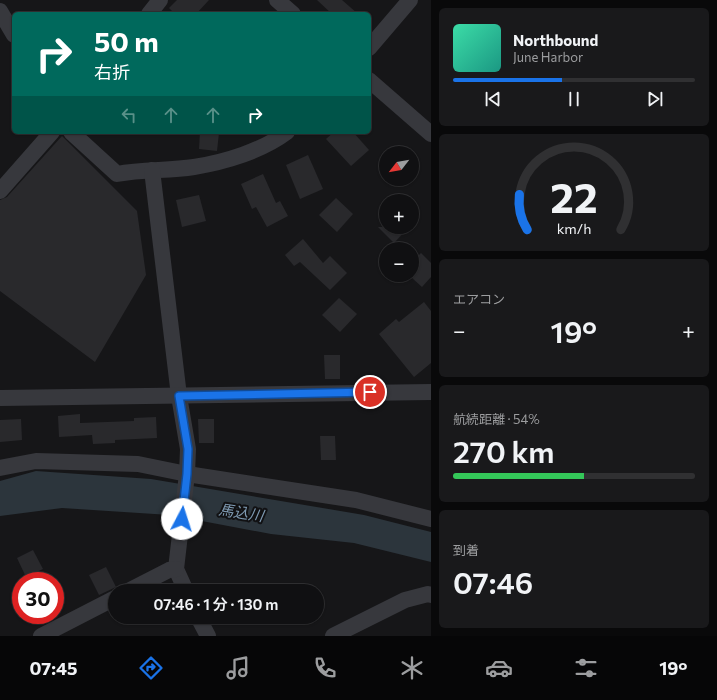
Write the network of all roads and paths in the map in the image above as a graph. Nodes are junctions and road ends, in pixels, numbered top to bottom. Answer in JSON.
{"nodes":[{"id":1,"x":160,"y":0,"type":"edge"},
{"id":2,"x":277,"y":0,"type":"edge"},
{"id":3,"x":410,"y":0,"type":"edge"},
{"id":4,"x":0,"y":11,"type":"edge"},
{"id":5,"x":151,"y":12,"type":"edge"},
{"id":6,"x":291,"y":12,"type":"edge"},
{"id":7,"x":12,"y":32,"type":"edge"},
{"id":8,"x":371,"y":46,"type":"edge"},
{"id":9,"x":371,"y":82,"type":"edge"},
{"id":10,"x":50,"y":134,"type":"edge"},
{"id":11,"x":73,"y":134,"type":"edge"},
{"id":12,"x":284,"y":134,"type":"edge"},
{"id":13,"x":431,"y":134,"type":"edge"},
{"id":14,"x":152,"y":170,"type":"junction"},
{"id":15,"x":0,"y":191,"type":"edge"},
{"id":16,"x":431,"y":392,"type":"edge"},
{"id":17,"x":179,"y":396,"type":"junction"},
{"id":18,"x":0,"y":398,"type":"edge"},
{"id":19,"x":0,"y":468,"type":"edge"},
{"id":20,"x":187,"y":475,"type":"junction"},
{"id":21,"x":431,"y":519,"type":"edge"},
{"id":22,"x":176,"y":569,"type":"junction"},
{"id":23,"x":142,"y":584,"type":"edge"},
{"id":24,"x":183,"y":584,"type":"edge"},
{"id":25,"x":431,"y":595,"type":"edge"},
{"id":26,"x":108,"y":602,"type":"edge"},
{"id":27,"x":202,"y":624,"type":"edge"},
{"id":28,"x":351,"y":632,"type":"edge"},
{"id":29,"x":41,"y":636,"type":"edge"},
{"id":30,"x":208,"y":636,"type":"edge"},
{"id":31,"x":333,"y":636,"type":"edge"}],
"edges":[{"from":1,"to":5,"type":"street"},
{"from":2,"to":6,"type":"street"},
{"from":3,"to":8,"type":"street"},
{"from":4,"to":7,"type":"street"},
{"from":9,"to":13,"type":"street"},
{"from":10,"to":15,"type":"street"},
{"from":11,"to":14,"type":"street"},
{"from":12,"to":14,"type":"street"},
{"from":14,"to":17,"type":"street"},
{"from":16,"to":17,"type":"street"},
{"from":17,"to":18,"type":"street"},
{"from":17,"to":20,"type":"street"},
{"from":19,"to":20,"type":"street"},
{"from":20,"to":21,"type":"street"},
{"from":20,"to":22,"type":"street"},
{"from":22,"to":23,"type":"street"},
{"from":22,"to":24,"type":"street"},
{"from":25,"to":28,"type":"street"},
{"from":26,"to":29,"type":"street"},
{"from":27,"to":30,"type":"street"},
{"from":28,"to":31,"type":"street"}]}
